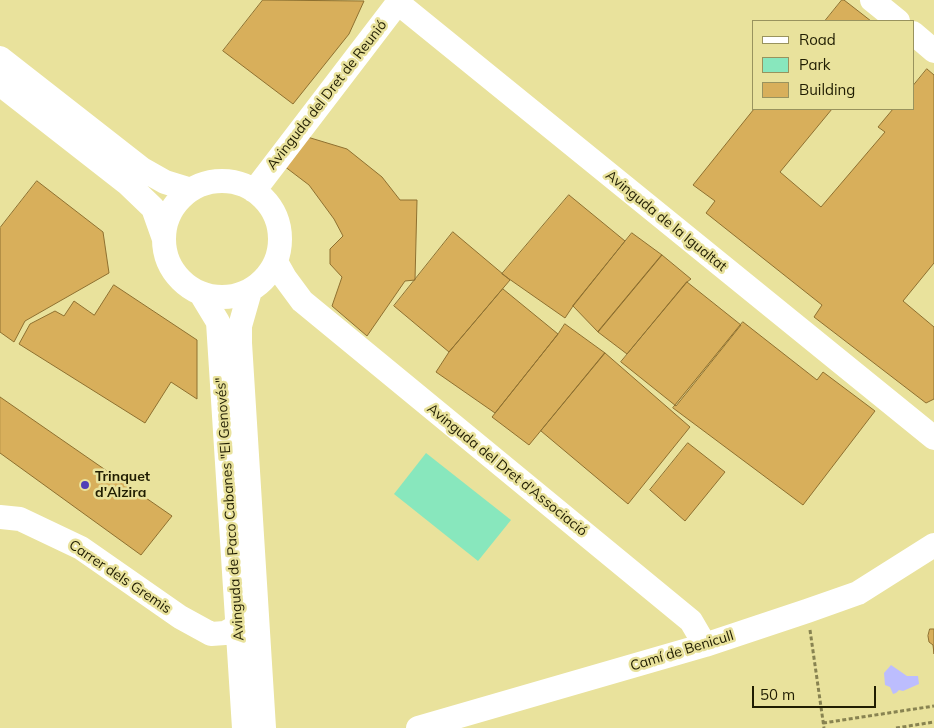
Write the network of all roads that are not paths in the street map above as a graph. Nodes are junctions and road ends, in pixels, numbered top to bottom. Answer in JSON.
{"nodes":[{"id":1,"x":872,"y":0,"type":"edge"},
{"id":2,"x":399,"y":1,"type":"edge"},
{"id":3,"x":897,"y":20,"type":"edge"},
{"id":4,"x":914,"y":34,"type":"edge"},
{"id":5,"x":934,"y":51,"type":"edge"},
{"id":6,"x":0,"y":58,"type":"edge"},
{"id":7,"x":0,"y":84,"type":"edge"},
{"id":8,"x":191,"y":190,"type":"junction"},
{"id":9,"x":254,"y":191,"type":"junction"},
{"id":10,"x":164,"y":239,"type":"junction"},
{"id":11,"x":276,"y":262,"type":"junction"},
{"id":12,"x":253,"y":288,"type":"junction"},
{"id":13,"x":201,"y":294,"type":"junction"},
{"id":14,"x":302,"y":301,"type":"junction"},
{"id":15,"x":934,"y":438,"type":"edge"},
{"id":16,"x":0,"y":517,"type":"edge"},
{"id":17,"x":934,"y":545,"type":"edge"},
{"id":18,"x":237,"y":626,"type":"junction"},
{"id":19,"x":705,"y":645,"type":"junction"},
{"id":20,"x":244,"y":728,"type":"edge"},
{"id":21,"x":264,"y":728,"type":"edge"},
{"id":22,"x":418,"y":728,"type":"edge"}],
"edges":[{"from":1,"to":3,"type":"street"},
{"from":2,"to":9,"type":"street","name":"Avinguda del Dret de Reunió"},
{"from":2,"to":15,"type":"street","name":"Avinguda de la Igualtat"},
{"from":4,"to":5,"type":"street"},
{"from":6,"to":8,"type":"street"},
{"from":7,"to":10,"type":"street"},
{"from":8,"to":9,"type":"street"},
{"from":8,"to":10,"type":"street"},
{"from":9,"to":11,"type":"street"},
{"from":10,"to":13,"type":"street"},
{"from":11,"to":12,"type":"street"},
{"from":11,"to":14,"type":"street","name":"Avinguda del Dret d'Associació"},
{"from":12,"to":13,"type":"street"},
{"from":12,"to":14,"type":"street","name":"Avinguda del Dret d'Associació"},
{"from":12,"to":21,"type":"street","name":"Avinguda de Paco Cabanes \"El Genovés\""},
{"from":13,"to":18,"type":"street","name":"Avinguda de Paco Cabanes \"El Genovés\""},
{"from":14,"to":19,"type":"street","name":"Avinguda del Dret d'Associació"},
{"from":16,"to":18,"type":"street","name":"Carrer dels Gremis"},
{"from":17,"to":19,"type":"street","name":"Camí de Benicull"},
{"from":18,"to":20,"type":"street","name":"Avinguda de Paco Cabanes \"El Genovés\""},
{"from":19,"to":22,"type":"street","name":"Camí de Benicull"}]}
